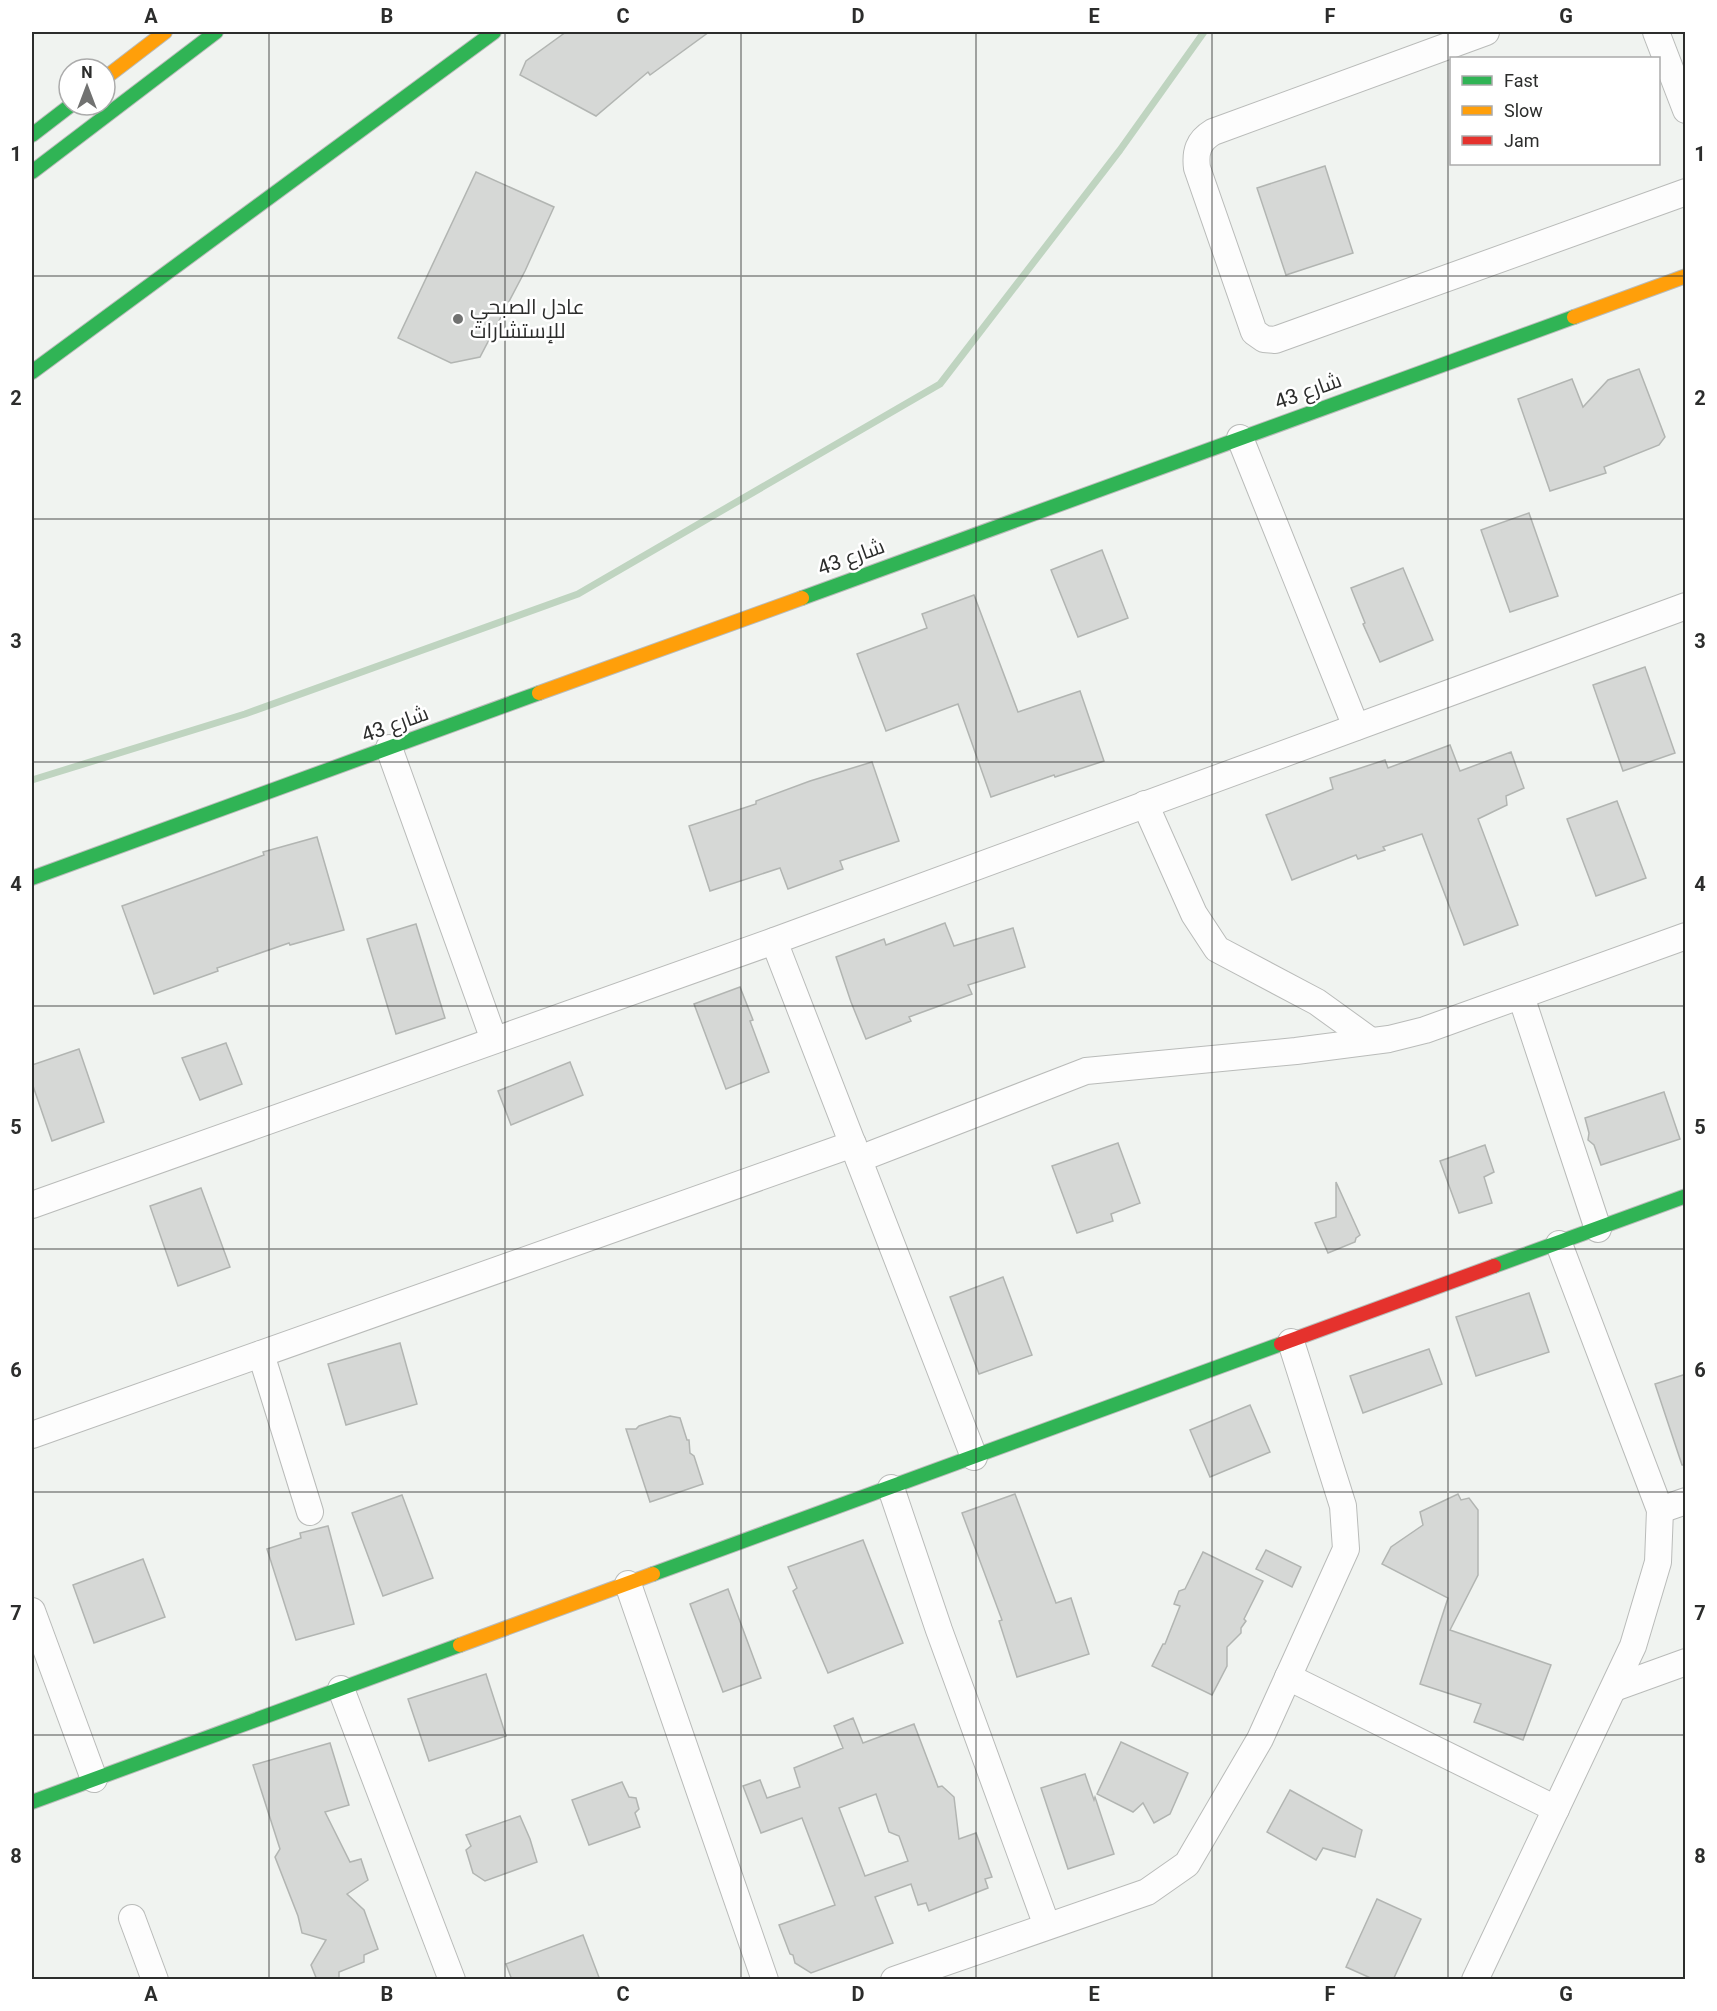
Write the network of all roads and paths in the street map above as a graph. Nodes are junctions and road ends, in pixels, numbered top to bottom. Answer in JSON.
{"nodes":[{"id":1,"x":165,"y":32,"type":"edge"},
{"id":2,"x":216,"y":32,"type":"edge"},
{"id":3,"x":494,"y":32,"type":"edge"},
{"id":4,"x":1486,"y":32,"type":"edge"},
{"id":5,"x":1656,"y":32,"type":"edge"},
{"id":6,"x":117,"y":69,"type":"edge"},
{"id":7,"x":1686,"y":110,"type":"edge"},
{"id":8,"x":57,"y":116,"type":"edge"},
{"id":9,"x":32,"y":135,"type":"edge"},
{"id":10,"x":32,"y":172,"type":"edge"},
{"id":11,"x":1686,"y":192,"type":"edge"},
{"id":12,"x":1686,"y":276,"type":"edge"},
{"id":13,"x":32,"y":372,"type":"edge"},
{"id":14,"x":1240,"y":438,"type":"junction"},
{"id":15,"x":1686,"y":606,"type":"edge"},
{"id":16,"x":1356,"y":727,"type":"junction"},
{"id":17,"x":389,"y":748,"type":"junction"},
{"id":18,"x":1145,"y":804,"type":"junction"},
{"id":19,"x":32,"y":878,"type":"edge"},
{"id":20,"x":1686,"y":936,"type":"edge"},
{"id":21,"x":774,"y":940,"type":"junction"},
{"id":22,"x":1521,"y":996,"type":"junction"},
{"id":23,"x":494,"y":1040,"type":"junction"},
{"id":24,"x":1371,"y":1041,"type":"junction"},
{"id":25,"x":856,"y":1152,"type":"junction"},
{"id":26,"x":1686,"y":1196,"type":"edge"},
{"id":27,"x":32,"y":1205,"type":"edge"},
{"id":28,"x":1598,"y":1229,"type":"junction"},
{"id":29,"x":1559,"y":1244,"type":"junction"},
{"id":30,"x":1291,"y":1342,"type":"junction"},
{"id":31,"x":261,"y":1354,"type":"junction"},
{"id":32,"x":32,"y":1435,"type":"edge"},
{"id":33,"x":974,"y":1457,"type":"junction"},
{"id":34,"x":891,"y":1488,"type":"junction"},
{"id":35,"x":1686,"y":1501,"type":"edge"},
{"id":36,"x":1660,"y":1510,"type":"junction"},
{"id":37,"x":310,"y":1512,"type":"dead end"},
{"id":38,"x":628,"y":1584,"type":"junction"},
{"id":39,"x":32,"y":1611,"type":"edge"},
{"id":40,"x":1686,"y":1662,"type":"edge"},
{"id":41,"x":1288,"y":1677,"type":"junction"},
{"id":42,"x":1614,"y":1688,"type":"junction"},
{"id":43,"x":341,"y":1689,"type":"junction"},
{"id":44,"x":94,"y":1779,"type":"junction"},
{"id":45,"x":32,"y":1802,"type":"edge"},
{"id":46,"x":1556,"y":1809,"type":"junction"},
{"id":47,"x":132,"y":1918,"type":"dead end"},
{"id":48,"x":1047,"y":1926,"type":"junction"},
{"id":49,"x":155,"y":1980,"type":"edge"},
{"id":50,"x":452,"y":1980,"type":"edge"},
{"id":51,"x":765,"y":1980,"type":"edge"},
{"id":52,"x":894,"y":1980,"type":"edge"},
{"id":53,"x":1475,"y":1980,"type":"edge"}],
"edges":[{"from":1,"to":6,"type":"street"},
{"from":2,"to":10,"type":"street"},
{"from":3,"to":13,"type":"street"},
{"from":4,"to":11,"type":"street"},
{"from":5,"to":7,"type":"street"},
{"from":8,"to":9,"type":"street"},
{"from":12,"to":14,"type":"street","name":"شارع 43"},
{"from":14,"to":16,"type":"street"},
{"from":14,"to":17,"type":"street","name":"شارع 43"},
{"from":15,"to":16,"type":"street"},
{"from":16,"to":18,"type":"street"},
{"from":17,"to":19,"type":"street","name":"شارع 43"},
{"from":17,"to":23,"type":"street"},
{"from":18,"to":21,"type":"street"},
{"from":18,"to":24,"type":"street"},
{"from":20,"to":22,"type":"street"},
{"from":21,"to":23,"type":"street"},
{"from":21,"to":25,"type":"street"},
{"from":22,"to":24,"type":"street"},
{"from":22,"to":28,"type":"street"},
{"from":23,"to":27,"type":"street"},
{"from":24,"to":25,"type":"street"},
{"from":25,"to":31,"type":"street"},
{"from":25,"to":33,"type":"street"},
{"from":26,"to":28,"type":"street"},
{"from":28,"to":29,"type":"street"},
{"from":29,"to":30,"type":"street"},
{"from":29,"to":36,"type":"street"},
{"from":30,"to":33,"type":"street"},
{"from":30,"to":41,"type":"street"},
{"from":31,"to":32,"type":"street"},
{"from":31,"to":37,"type":"street"},
{"from":33,"to":34,"type":"street"},
{"from":34,"to":38,"type":"street"},
{"from":34,"to":48,"type":"street"},
{"from":35,"to":36,"type":"street"},
{"from":36,"to":42,"type":"street"},
{"from":38,"to":43,"type":"street"},
{"from":38,"to":51,"type":"street"},
{"from":39,"to":44,"type":"street"},
{"from":40,"to":42,"type":"street"},
{"from":41,"to":46,"type":"street"},
{"from":41,"to":48,"type":"street"},
{"from":42,"to":46,"type":"street"},
{"from":43,"to":44,"type":"street"},
{"from":43,"to":50,"type":"street"},
{"from":44,"to":45,"type":"street"},
{"from":46,"to":53,"type":"street"},
{"from":47,"to":49,"type":"street"},
{"from":48,"to":52,"type":"street"}]}
